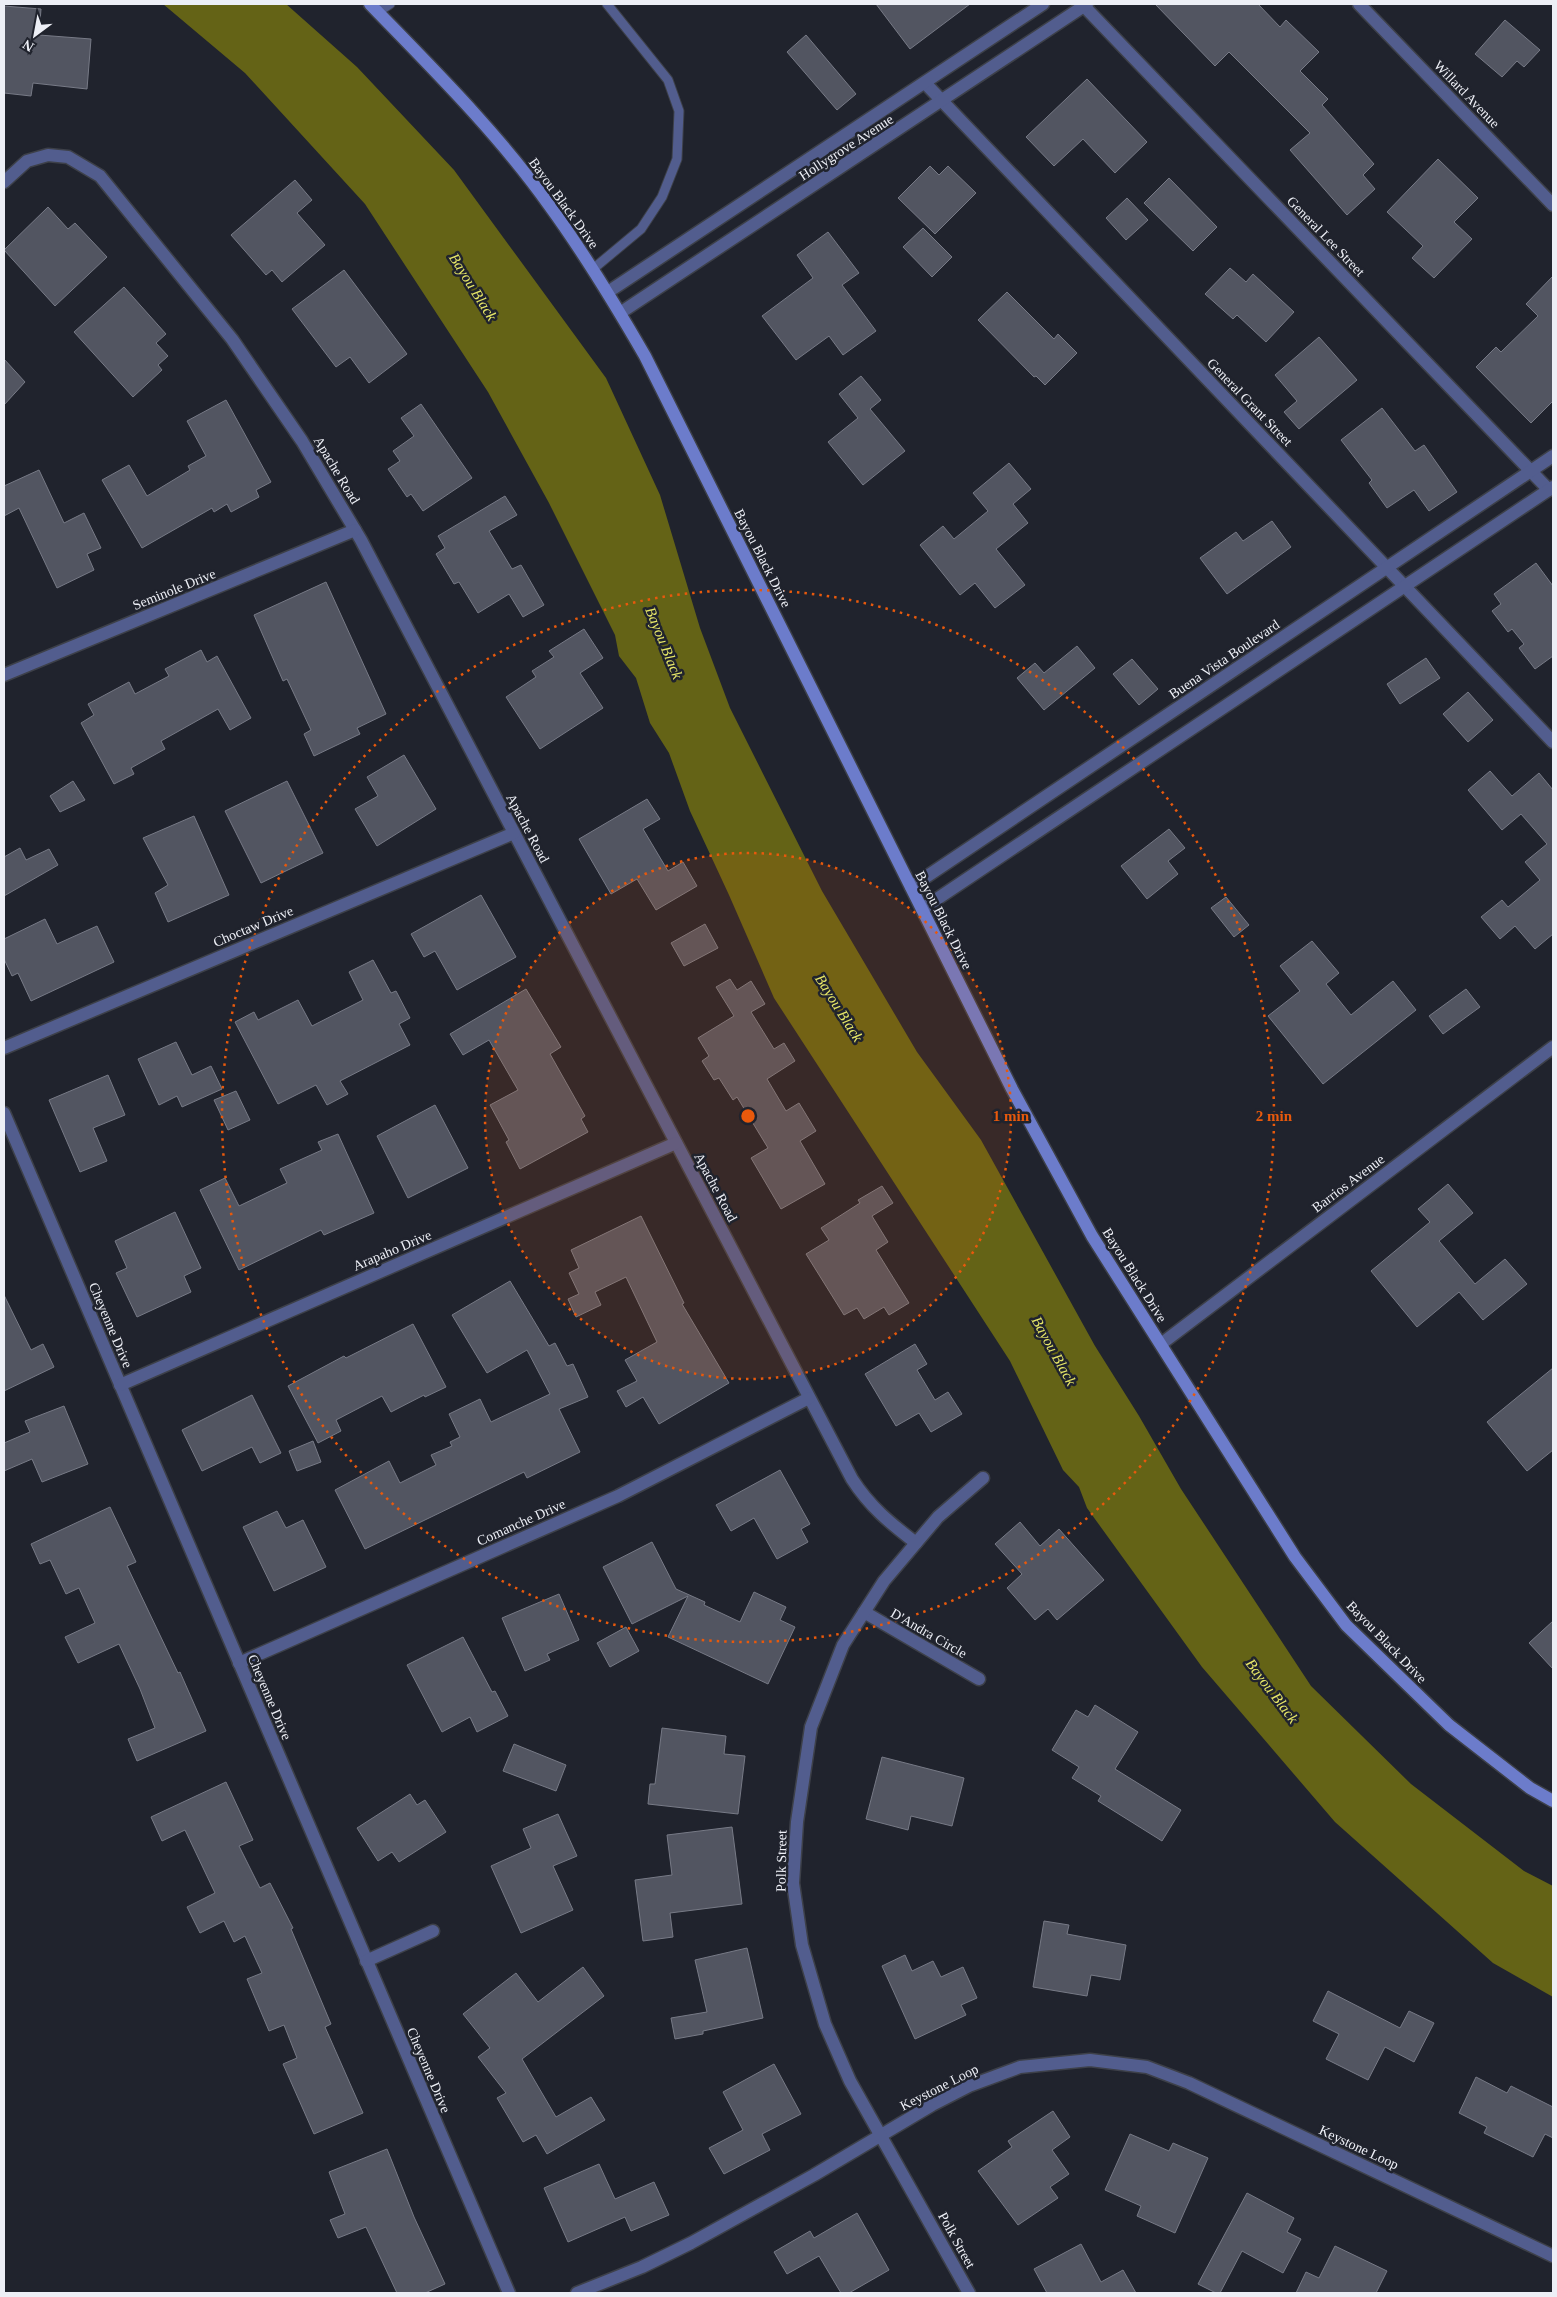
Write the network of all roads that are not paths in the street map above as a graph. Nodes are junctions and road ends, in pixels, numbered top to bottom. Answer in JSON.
{"nodes":[{"id":1,"x":390,"y":4,"type":"edge"},
{"id":2,"x":607,"y":4,"type":"edge"},
{"id":3,"x":1043,"y":4,"type":"edge"},
{"id":4,"x":1084,"y":4,"type":"edge"},
{"id":5,"x":1359,"y":4,"type":"edge"},
{"id":6,"x":374,"y":8,"type":"edge"},
{"id":7,"x":924,"y":83,"type":"junction"},
{"id":8,"x":942,"y":101,"type":"junction"},
{"id":9,"x":4,"y":182,"type":"edge"},
{"id":10,"x":1553,"y":205,"type":"edge"},
{"id":11,"x":592,"y":269,"type":"junction"},
{"id":12,"x":608,"y":292,"type":"junction"},
{"id":13,"x":620,"y":313,"type":"junction"},
{"id":14,"x":1553,"y":456,"type":"edge"},
{"id":15,"x":1531,"y":471,"type":"junction"},
{"id":16,"x":1551,"y":488,"type":"edge"},
{"id":17,"x":355,"y":530,"type":"junction"},
{"id":18,"x":1386,"y":568,"type":"junction"},
{"id":19,"x":1405,"y":586,"type":"junction"},
{"id":20,"x":4,"y":675,"type":"edge"},
{"id":21,"x":1553,"y":742,"type":"edge"},
{"id":22,"x":514,"y":833,"type":"junction"},
{"id":23,"x":911,"y":887,"type":"junction"},
{"id":24,"x":922,"y":910,"type":"junction"},
{"id":25,"x":1553,"y":1047,"type":"edge"},
{"id":26,"x":4,"y":1048,"type":"edge"},
{"id":27,"x":4,"y":1113,"type":"edge"},
{"id":28,"x":676,"y":1143,"type":"junction"},
{"id":29,"x":1161,"y":1344,"type":"junction"},
{"id":30,"x":120,"y":1385,"type":"junction"},
{"id":31,"x":809,"y":1398,"type":"junction"},
{"id":32,"x":983,"y":1478,"type":"dead end"},
{"id":33,"x":916,"y":1543,"type":"junction"},
{"id":34,"x":864,"y":1612,"type":"junction"},
{"id":35,"x":239,"y":1663,"type":"junction"},
{"id":36,"x":979,"y":1679,"type":"dead end"},
{"id":37,"x":1553,"y":1801,"type":"edge"},
{"id":38,"x":433,"y":1931,"type":"dead end"},
{"id":39,"x":366,"y":1961,"type":"junction"},
{"id":40,"x":882,"y":2135,"type":"junction"},
{"id":41,"x":1553,"y":2256,"type":"edge"},
{"id":42,"x":509,"y":2293,"type":"edge"},
{"id":43,"x":577,"y":2293,"type":"edge"},
{"id":44,"x":969,"y":2293,"type":"edge"}],
"edges":[{"from":1,"to":6,"type":"lane"},
{"from":2,"to":11,"type":"lane"},
{"from":3,"to":7,"type":"street","name":"Hollygrove Avenue"},
{"from":4,"to":8,"type":"street","name":"Hollygrove Avenue"},
{"from":4,"to":15,"type":"street","name":"General Lee Street"},
{"from":5,"to":10,"type":"street","name":"Willard Avenue"},
{"from":6,"to":11,"type":"main road","name":"Bayou Black Drive"},
{"from":7,"to":8,"type":"street","name":"General Grant Street"},
{"from":7,"to":12,"type":"street","name":"Hollygrove Avenue"},
{"from":8,"to":13,"type":"street","name":"Hollygrove Avenue"},
{"from":8,"to":18,"type":"street","name":"General Grant Street"},
{"from":9,"to":17,"type":"street","name":"Apache Road"},
{"from":11,"to":12,"type":"main road","name":"Bayou Black Drive"},
{"from":12,"to":13,"type":"main road","name":"Bayou Black Drive"},
{"from":13,"to":23,"type":"main road","name":"Bayou Black Drive"},
{"from":14,"to":15,"type":"street","name":"Buena Vista Boulevard"},
{"from":15,"to":16,"type":"street","name":"General Lee Street"},
{"from":15,"to":18,"type":"street","name":"Buena Vista Boulevard"},
{"from":16,"to":19,"type":"street"},
{"from":17,"to":20,"type":"street","name":"Seminole Drive"},
{"from":17,"to":22,"type":"street","name":"Apache Road"},
{"from":18,"to":19,"type":"street","name":"General Grant Street"},
{"from":18,"to":23,"type":"street","name":"Buena Vista Boulevard"},
{"from":19,"to":21,"type":"street","name":"General Grant Street"},
{"from":19,"to":24,"type":"street"},
{"from":22,"to":26,"type":"street","name":"Choctaw Drive"},
{"from":22,"to":28,"type":"street","name":"Apache Road"},
{"from":23,"to":24,"type":"main road","name":"Bayou Black Drive"},
{"from":24,"to":29,"type":"main road","name":"Bayou Black Drive"},
{"from":25,"to":29,"type":"street","name":"Barrios Avenue"},
{"from":27,"to":30,"type":"street","name":"Cheyenne Drive"},
{"from":28,"to":30,"type":"street","name":"Arapaho Drive"},
{"from":28,"to":31,"type":"street","name":"Apache Road"},
{"from":29,"to":37,"type":"main road","name":"Bayou Black Drive"},
{"from":30,"to":35,"type":"street","name":"Cheyenne Drive"},
{"from":31,"to":33,"type":"street","name":"Apache Road"},
{"from":31,"to":35,"type":"street","name":"Comanche Drive"},
{"from":32,"to":33,"type":"street","name":"Polk Street"},
{"from":33,"to":34,"type":"street","name":"Polk Street"},
{"from":34,"to":36,"type":"street","name":"D'Andra Circle"},
{"from":34,"to":40,"type":"street","name":"Polk Street"},
{"from":35,"to":39,"type":"street","name":"Cheyenne Drive"},
{"from":38,"to":39,"type":"street"},
{"from":39,"to":42,"type":"street","name":"Cheyenne Drive"},
{"from":40,"to":41,"type":"street","name":"Keystone Loop"},
{"from":40,"to":43,"type":"street","name":"Keystone Loop"},
{"from":40,"to":44,"type":"street","name":"Polk Street"}]}
